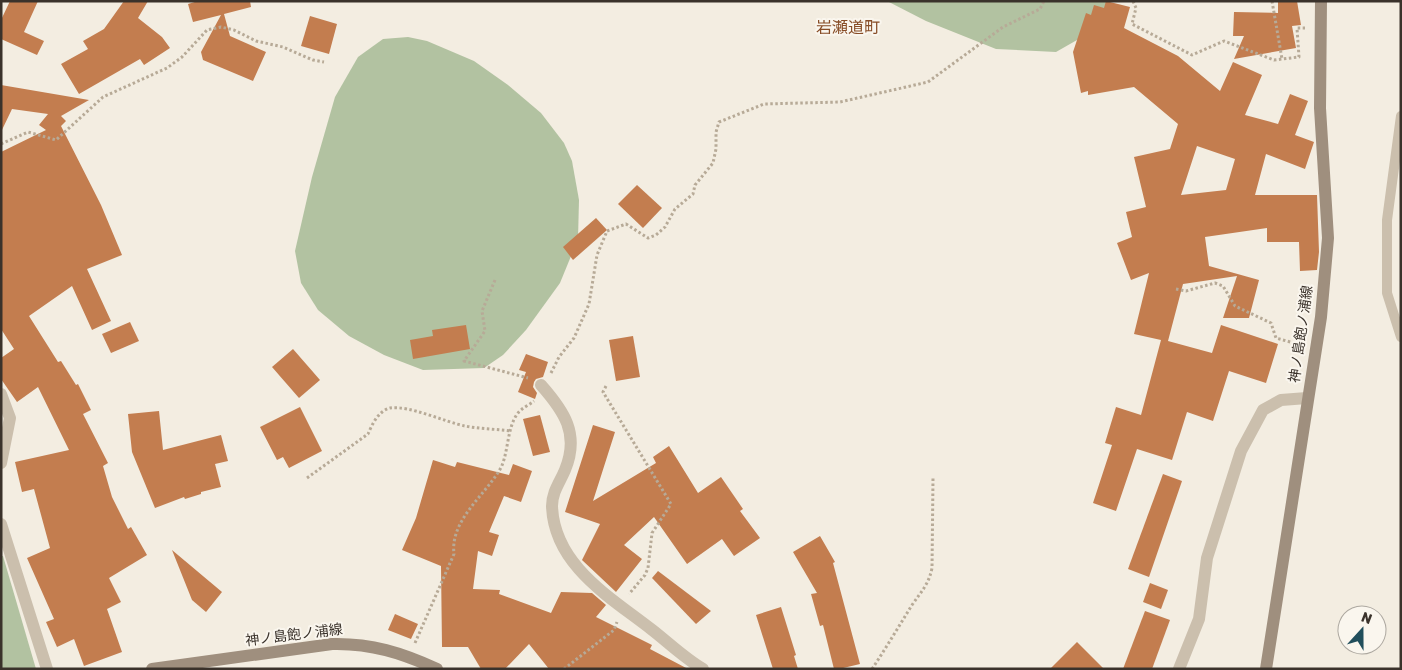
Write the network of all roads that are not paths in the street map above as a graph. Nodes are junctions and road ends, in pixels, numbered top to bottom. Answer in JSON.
{"nodes":[{"id":1,"x":1321,"y":1,"type":"edge"},
{"id":2,"x":1401,"y":116,"type":"edge"},
{"id":3,"x":1401,"y":337,"type":"edge"},
{"id":4,"x":542,"y":384,"type":"road end"},
{"id":5,"x":1,"y":394,"type":"edge"},
{"id":6,"x":1307,"y":398,"type":"junction"},
{"id":7,"x":1,"y":463,"type":"edge"},
{"id":8,"x":1,"y":524,"type":"edge"},
{"id":9,"x":4,"y":540,"type":"edge"},
{"id":10,"x":47,"y":669,"type":"edge"},
{"id":11,"x":152,"y":669,"type":"edge"},
{"id":12,"x":437,"y":669,"type":"edge"},
{"id":13,"x":702,"y":669,"type":"edge"},
{"id":14,"x":1179,"y":669,"type":"edge"},
{"id":15,"x":1266,"y":669,"type":"edge"}],
"edges":[{"from":1,"to":6,"type":"main road","name":"神ノ島飽ノ浦線"},
{"from":2,"to":3,"type":"lane"},
{"from":4,"to":13,"type":"street"},
{"from":5,"to":7,"type":"street"},
{"from":6,"to":14,"type":"street"},
{"from":6,"to":15,"type":"main road","name":"神ノ島飽ノ浦線"},
{"from":8,"to":9,"type":"street"},
{"from":9,"to":10,"type":"street"},
{"from":11,"to":12,"type":"main road","name":"神ノ島飽ノ浦線"}]}
